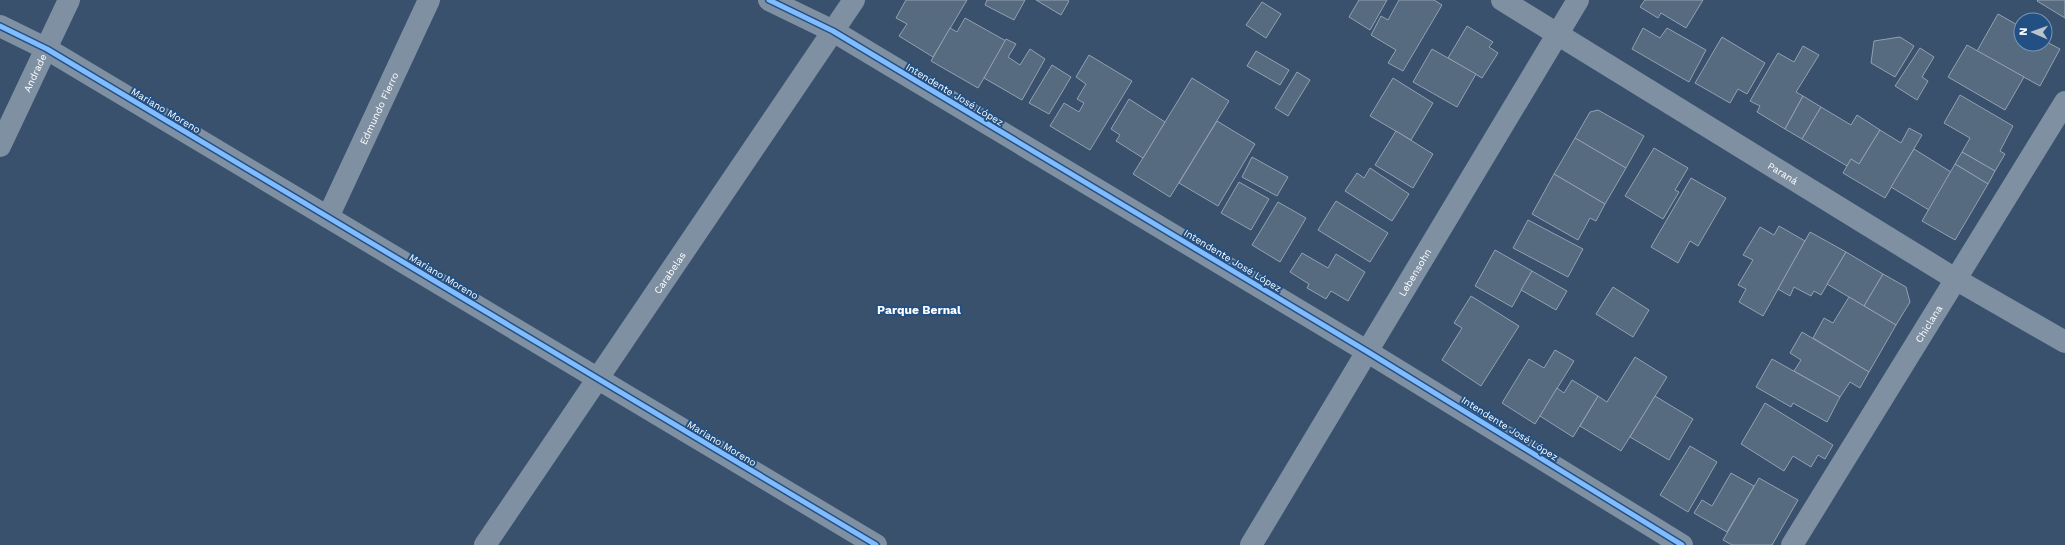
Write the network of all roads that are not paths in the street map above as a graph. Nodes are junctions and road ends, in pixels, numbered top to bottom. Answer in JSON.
{"nodes":[{"id":1,"x":70,"y":0,"type":"edge"},
{"id":2,"x":429,"y":0,"type":"edge"},
{"id":3,"x":769,"y":0,"type":"edge"},
{"id":4,"x":854,"y":0,"type":"edge"},
{"id":5,"x":1502,"y":0,"type":"edge"},
{"id":6,"x":1578,"y":0,"type":"edge"},
{"id":7,"x":0,"y":26,"type":"edge"},
{"id":8,"x":833,"y":31,"type":"junction"},
{"id":9,"x":1558,"y":34,"type":"junction"},
{"id":10,"x":46,"y":49,"type":"junction"},
{"id":11,"x":2065,"y":102,"type":"edge"},
{"id":12,"x":0,"y":146,"type":"edge"},
{"id":13,"x":328,"y":217,"type":"junction"},
{"id":14,"x":1957,"y":280,"type":"junction"},
{"id":15,"x":2065,"y":342,"type":"edge"},
{"id":16,"x":1368,"y":352,"type":"junction"},
{"id":17,"x":597,"y":379,"type":"junction"},
{"id":18,"x":485,"y":545,"type":"edge"},
{"id":19,"x":876,"y":545,"type":"edge"},
{"id":20,"x":1251,"y":545,"type":"edge"},
{"id":21,"x":1682,"y":545,"type":"edge"},
{"id":22,"x":1792,"y":545,"type":"edge"}],
"edges":[{"from":1,"to":10,"type":"street","name":"Andrade"},
{"from":2,"to":13,"type":"street","name":"Edmundo Fierro"},
{"from":3,"to":8,"type":"street","name":"Intendente José López"},
{"from":4,"to":8,"type":"street","name":"Carabelas"},
{"from":5,"to":9,"type":"street","name":"Paraná"},
{"from":6,"to":9,"type":"street","name":"Lebensohn"},
{"from":7,"to":10,"type":"street","name":"Mariano Moreno"},
{"from":8,"to":16,"type":"street","name":"Intendente José López"},
{"from":8,"to":17,"type":"street","name":"Carabelas"},
{"from":9,"to":14,"type":"street","name":"Paraná"},
{"from":9,"to":16,"type":"street","name":"Lebensohn"},
{"from":10,"to":12,"type":"street","name":"Andrade"},
{"from":10,"to":13,"type":"street","name":"Mariano Moreno"},
{"from":11,"to":14,"type":"street","name":"Chiclana"},
{"from":13,"to":17,"type":"street","name":"Mariano Moreno"},
{"from":14,"to":15,"type":"street","name":"Paraná"},
{"from":14,"to":22,"type":"street","name":"Chiclana"},
{"from":16,"to":20,"type":"street","name":"Lebensohn"},
{"from":16,"to":21,"type":"street","name":"Intendente José López"},
{"from":17,"to":18,"type":"street","name":"Carabelas"},
{"from":17,"to":19,"type":"street","name":"Mariano Moreno"}]}
